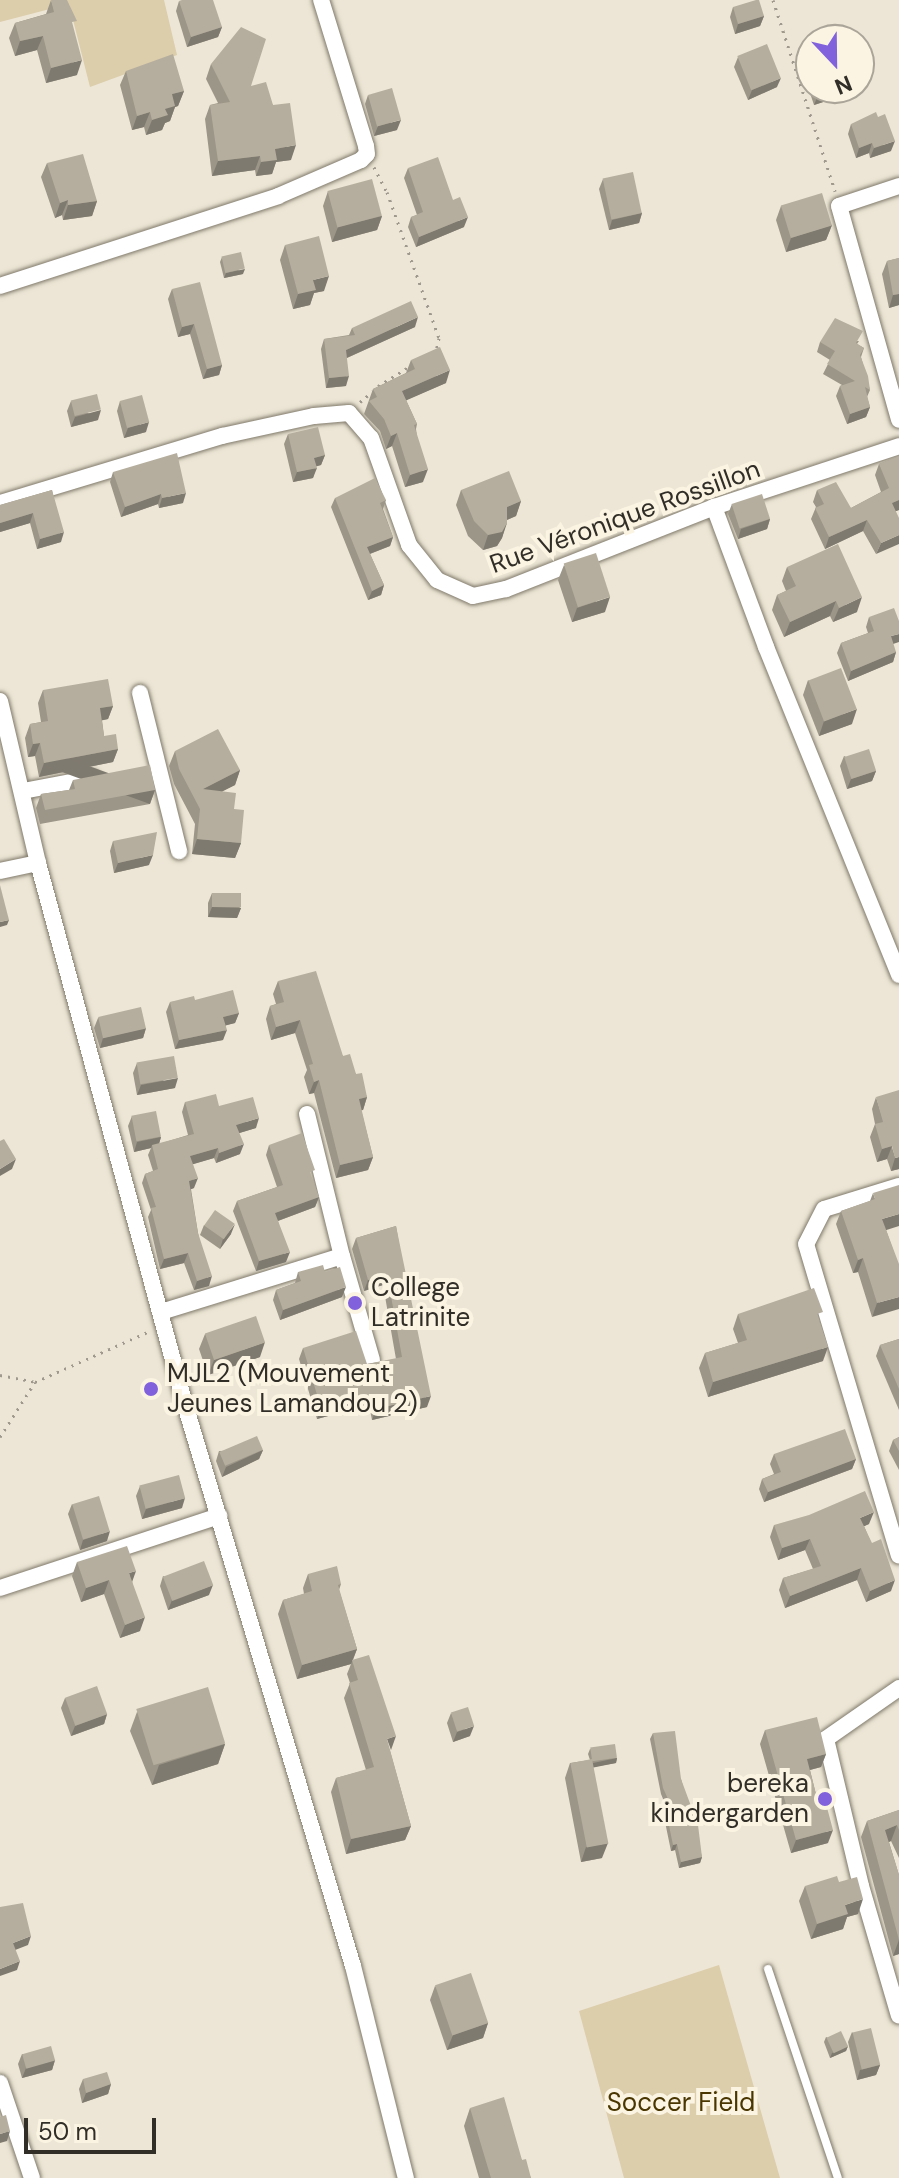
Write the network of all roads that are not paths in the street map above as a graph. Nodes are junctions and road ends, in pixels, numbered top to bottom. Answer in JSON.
{"nodes":[{"id":1,"x":321,"y":0,"type":"edge"},
{"id":2,"x":899,"y":186,"type":"edge"},
{"id":3,"x":0,"y":286,"type":"edge"},
{"id":4,"x":899,"y":420,"type":"edge"},
{"id":5,"x":899,"y":446,"type":"edge"},
{"id":6,"x":0,"y":503,"type":"edge"},
{"id":7,"x":714,"y":507,"type":"junction"},
{"id":8,"x":140,"y":693,"type":"dead end"},
{"id":9,"x":0,"y":701,"type":"edge"},
{"id":10,"x":112,"y":774,"type":"edge"},
{"id":11,"x":23,"y":791,"type":"junction"},
{"id":12,"x":179,"y":851,"type":"dead end"},
{"id":13,"x":38,"y":863,"type":"junction"},
{"id":14,"x":0,"y":871,"type":"edge"},
{"id":15,"x":894,"y":948,"type":"edge"},
{"id":16,"x":899,"y":975,"type":"edge"},
{"id":17,"x":307,"y":1114,"type":"dead end"},
{"id":18,"x":899,"y":1186,"type":"edge"},
{"id":19,"x":342,"y":1256,"type":"junction"},
{"id":20,"x":162,"y":1318,"type":"junction"},
{"id":21,"x":372,"y":1360,"type":"edge"},
{"id":22,"x":219,"y":1516,"type":"junction"},
{"id":23,"x":899,"y":1555,"type":"edge"},
{"id":24,"x":0,"y":1588,"type":"edge"},
{"id":25,"x":899,"y":1688,"type":"edge"},
{"id":26,"x":768,"y":1969,"type":"dead end"},
{"id":27,"x":899,"y":2016,"type":"edge"},
{"id":28,"x":0,"y":2083,"type":"edge"},
{"id":29,"x":32,"y":2178,"type":"edge"},
{"id":30,"x":406,"y":2178,"type":"edge"},
{"id":31,"x":838,"y":2178,"type":"edge"}],
"edges":[{"from":1,"to":3,"type":"street"},
{"from":2,"to":4,"type":"street"},
{"from":5,"to":7,"type":"street","name":"Rue Véronique Rossillon"},
{"from":6,"to":7,"type":"street","name":"Rue Véronique Rossillon"},
{"from":7,"to":15,"type":"street"},
{"from":8,"to":12,"type":"street"},
{"from":9,"to":11,"type":"street"},
{"from":10,"to":11,"type":"street"},
{"from":11,"to":13,"type":"street"},
{"from":13,"to":14,"type":"street"},
{"from":13,"to":20,"type":"street"},
{"from":15,"to":16,"type":"street"},
{"from":17,"to":19,"type":"street"},
{"from":18,"to":23,"type":"street"},
{"from":19,"to":20,"type":"street"},
{"from":19,"to":21,"type":"street"},
{"from":20,"to":22,"type":"street"},
{"from":22,"to":24,"type":"street"},
{"from":22,"to":30,"type":"street"},
{"from":25,"to":27,"type":"street"},
{"from":26,"to":31,"type":"lane"},
{"from":28,"to":29,"type":"street"}]}
